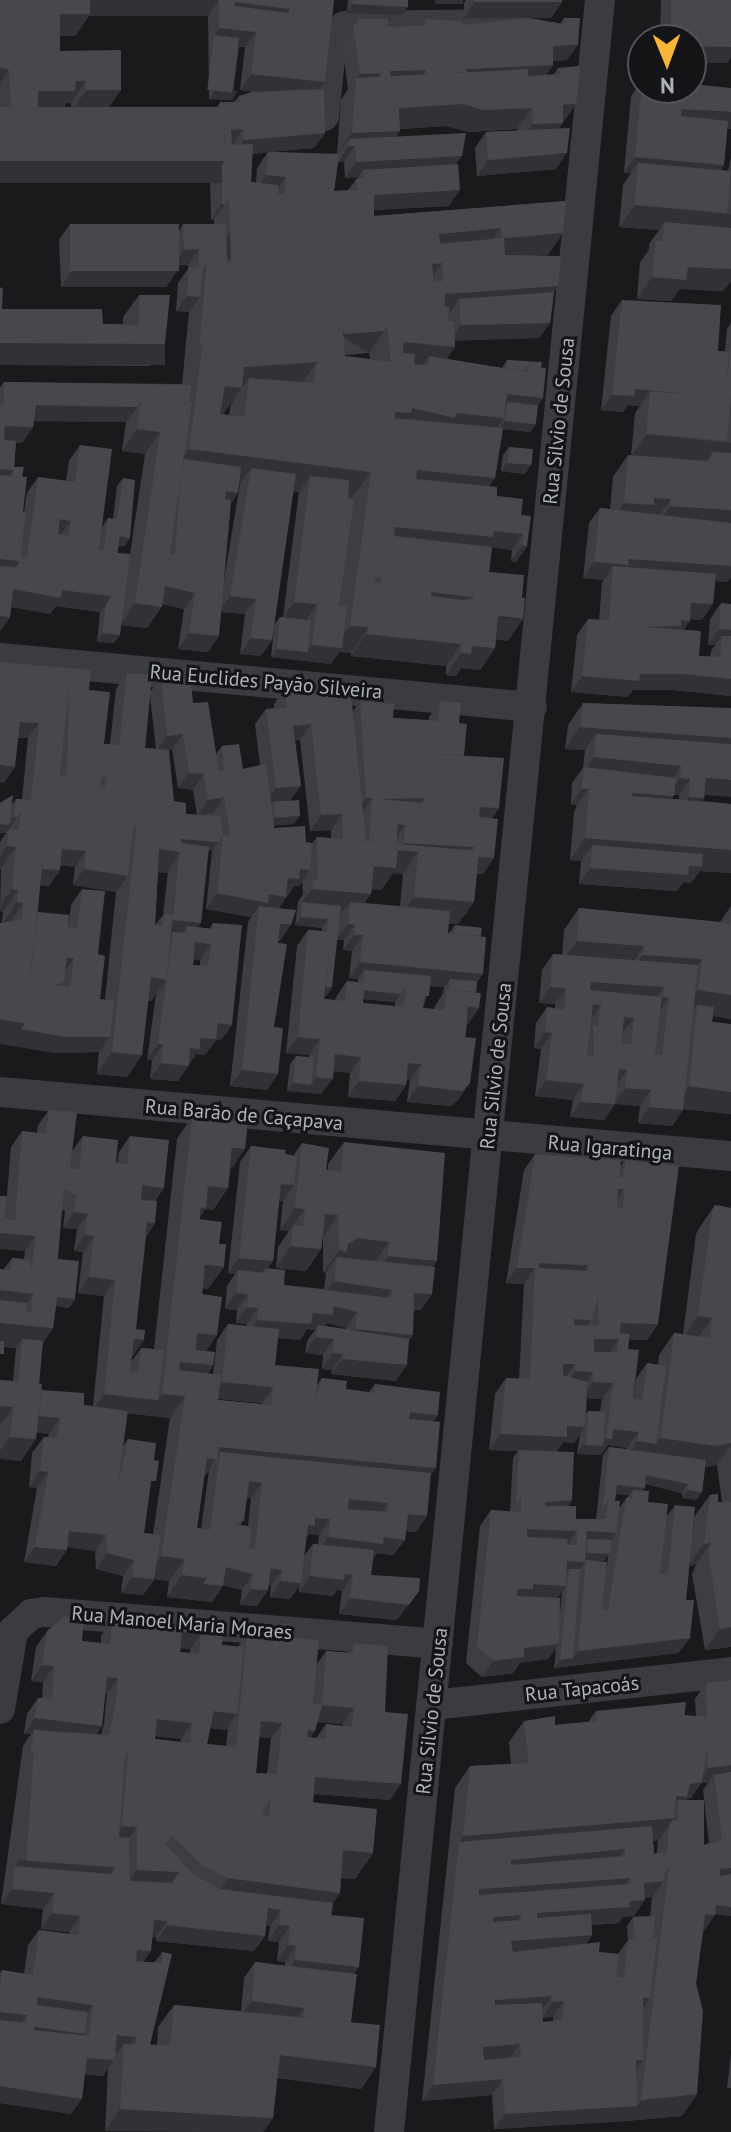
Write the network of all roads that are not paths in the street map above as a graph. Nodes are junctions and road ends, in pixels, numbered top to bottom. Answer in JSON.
{"nodes":[{"id":1,"x":599,"y":13,"type":"edge"},
{"id":2,"x":534,"y":25,"type":"edge"},
{"id":3,"x":566,"y":25,"type":"edge"},
{"id":4,"x":324,"y":116,"type":"edge"},
{"id":5,"x":0,"y":658,"type":"edge"},
{"id":6,"x":532,"y":707,"type":"junction"},
{"id":7,"x":0,"y":1092,"type":"edge"},
{"id":8,"x":489,"y":1137,"type":"junction"},
{"id":9,"x":731,"y":1156,"type":"edge"},
{"id":10,"x":438,"y":1644,"type":"junction"},
{"id":11,"x":731,"y":1672,"type":"edge"},
{"id":12,"x":433,"y":1705,"type":"junction"},
{"id":13,"x":0,"y":1709,"type":"edge"},
{"id":14,"x":389,"y":2132,"type":"edge"}],
"edges":[{"from":1,"to":3,"type":"street"},
{"from":1,"to":6,"type":"street","name":"Rua Silvio de Sousa"},
{"from":2,"to":4,"type":"street"},
{"from":5,"to":6,"type":"street","name":"Rua Euclides Payão Silveira"},
{"from":6,"to":8,"type":"street","name":"Rua Silvio de Sousa"},
{"from":7,"to":8,"type":"street","name":"Rua Barão de Caçapava"},
{"from":8,"to":9,"type":"street","name":"Rua Igaratinga"},
{"from":8,"to":10,"type":"street","name":"Rua Silvio de Sousa"},
{"from":10,"to":12,"type":"street","name":"Rua Silvio de Sousa"},
{"from":10,"to":13,"type":"street","name":"Rua Manoel Maria Moraes"},
{"from":11,"to":12,"type":"street","name":"Rua Tapacoás"},
{"from":12,"to":14,"type":"street","name":"Rua Silvio de Sousa"}]}
